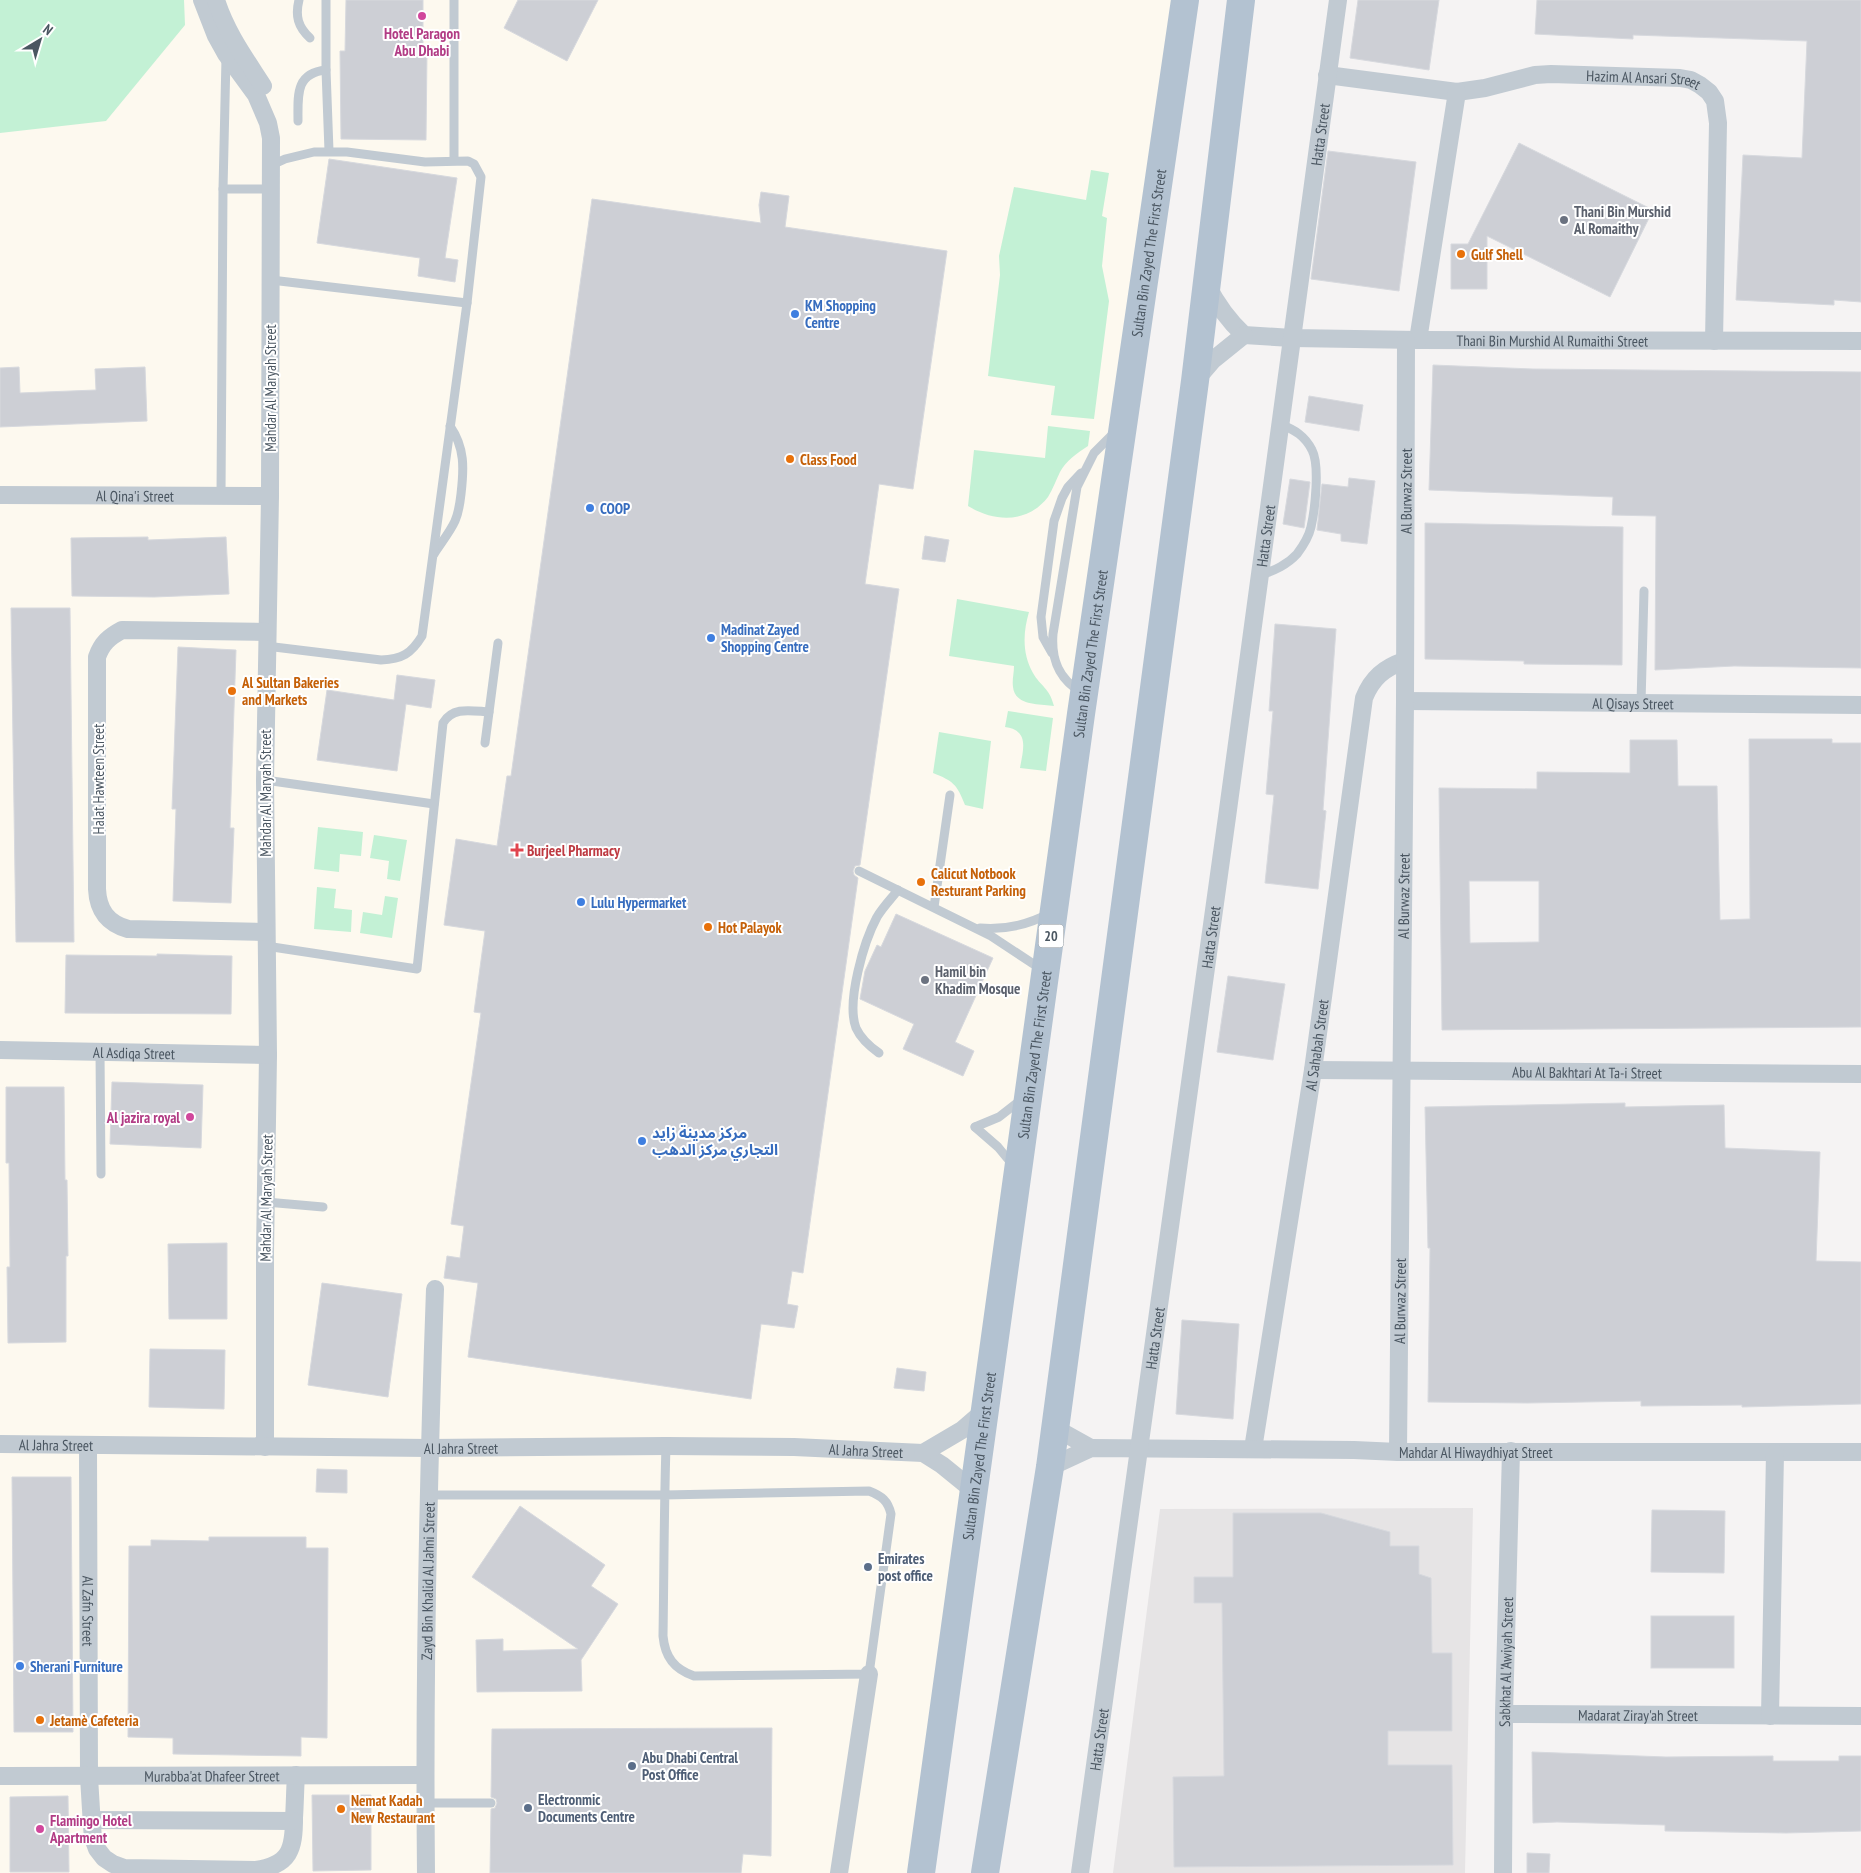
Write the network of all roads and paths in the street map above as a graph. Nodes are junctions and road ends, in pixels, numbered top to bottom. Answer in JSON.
{"nodes":[{"id":1,"x":202,"y":0,"type":"edge"},
{"id":2,"x":216,"y":0,"type":"edge"},
{"id":3,"x":299,"y":0,"type":"edge"},
{"id":4,"x":326,"y":0,"type":"edge"},
{"id":5,"x":454,"y":0,"type":"edge"},
{"id":6,"x":1184,"y":0,"type":"edge"},
{"id":7,"x":1241,"y":0,"type":"edge"},
{"id":8,"x":1338,"y":0,"type":"edge"},
{"id":9,"x":310,"y":38,"type":"dead end"},
{"id":10,"x":226,"y":54,"type":"junction"},
{"id":11,"x":326,"y":70,"type":"junction"},
{"id":12,"x":1327,"y":75,"type":"junction"},
{"id":13,"x":1457,"y":92,"type":"junction"},
{"id":14,"x":298,"y":121,"type":"dead end"},
{"id":15,"x":271,"y":138,"type":"junction"},
{"id":16,"x":329,"y":151,"type":"junction"},
{"id":17,"x":454,"y":160,"type":"junction"},
{"id":18,"x":272,"y":165,"type":"junction"},
{"id":19,"x":223,"y":189,"type":"junction"},
{"id":20,"x":272,"y":189,"type":"junction"},
{"id":21,"x":271,"y":280,"type":"junction"},
{"id":22,"x":1207,"y":285,"type":"junction"},
{"id":23,"x":467,"y":303,"type":"junction"},
{"id":24,"x":1244,"y":335,"type":"junction"},
{"id":25,"x":1292,"y":338,"type":"junction"},
{"id":26,"x":1412,"y":340,"type":"junction"},
{"id":27,"x":1714,"y":341,"type":"junction"},
{"id":28,"x":1861,"y":341,"type":"edge"},
{"id":29,"x":1195,"y":381,"type":"junction"},
{"id":30,"x":1280,"y":424,"type":"junction"},
{"id":31,"x":450,"y":426,"type":"junction"},
{"id":32,"x":1122,"y":426,"type":"junction"},
{"id":33,"x":1085,"y":469,"type":"junction"},
{"id":34,"x":0,"y":495,"type":"edge"},
{"id":35,"x":222,"y":495,"type":"junction"},
{"id":36,"x":270,"y":496,"type":"junction"},
{"id":37,"x":433,"y":556,"type":"junction"},
{"id":38,"x":1261,"y":575,"type":"junction"},
{"id":39,"x":1644,"y":591,"type":"dead end"},
{"id":40,"x":266,"y":639,"type":"junction"},
{"id":41,"x":498,"y":643,"type":"dead end"},
{"id":42,"x":1053,"y":654,"type":"junction"},
{"id":43,"x":1404,"y":661,"type":"junction"},
{"id":44,"x":1084,"y":693,"type":"junction"},
{"id":45,"x":1405,"y":701,"type":"junction"},
{"id":46,"x":1641,"y":704,"type":"junction"},
{"id":47,"x":1861,"y":705,"type":"edge"},
{"id":48,"x":490,"y":712,"type":"junction"},
{"id":49,"x":485,"y":743,"type":"dead end"},
{"id":50,"x":265,"y":780,"type":"junction"},
{"id":51,"x":950,"y":795,"type":"dead end"},
{"id":52,"x":434,"y":804,"type":"junction"},
{"id":53,"x":859,"y":871,"type":"dead end"},
{"id":54,"x":898,"y":890,"type":"junction"},
{"id":55,"x":934,"y":907,"type":"junction"},
{"id":56,"x":1054,"y":910,"type":"junction"},
{"id":57,"x":977,"y":928,"type":"junction"},
{"id":58,"x":266,"y":939,"type":"junction"},
{"id":59,"x":1045,"y":973,"type":"junction"},
{"id":60,"x":0,"y":1050,"type":"edge"},
{"id":61,"x":100,"y":1052,"type":"junction"},
{"id":62,"x":879,"y":1053,"type":"dead end"},
{"id":63,"x":268,"y":1055,"type":"junction"},
{"id":64,"x":1313,"y":1070,"type":"junction"},
{"id":65,"x":1402,"y":1070,"type":"junction"},
{"id":66,"x":1861,"y":1074,"type":"edge"},
{"id":67,"x":1028,"y":1092,"type":"junction"},
{"id":68,"x":1018,"y":1171,"type":"junction"},
{"id":69,"x":100,"y":1174,"type":"dead end"},
{"id":70,"x":266,"y":1202,"type":"junction"},
{"id":71,"x":323,"y":1207,"type":"dead end"},
{"id":72,"x":435,"y":1289,"type":"dead end"},
{"id":73,"x":984,"y":1411,"type":"junction"},
{"id":74,"x":1055,"y":1428,"type":"junction"},
{"id":75,"x":0,"y":1444,"type":"edge"},
{"id":76,"x":88,"y":1446,"type":"junction"},
{"id":77,"x":666,"y":1446,"type":"junction"},
{"id":78,"x":265,"y":1447,"type":"junction"},
{"id":79,"x":430,"y":1448,"type":"junction"},
{"id":80,"x":1091,"y":1448,"type":"junction"},
{"id":81,"x":1140,"y":1448,"type":"junction"},
{"id":82,"x":1253,"y":1449,"type":"junction"},
{"id":83,"x":1511,"y":1451,"type":"junction"},
{"id":84,"x":1398,"y":1452,"type":"junction"},
{"id":85,"x":1775,"y":1452,"type":"junction"},
{"id":86,"x":1861,"y":1452,"type":"edge"},
{"id":87,"x":923,"y":1453,"type":"junction"},
{"id":88,"x":1050,"y":1468,"type":"junction"},
{"id":89,"x":974,"y":1491,"type":"junction"},
{"id":90,"x":429,"y":1495,"type":"junction"},
{"id":91,"x":664,"y":1495,"type":"junction"},
{"id":92,"x":869,"y":1674,"type":"junction"},
{"id":93,"x":1504,"y":1714,"type":"junction"},
{"id":94,"x":1770,"y":1716,"type":"junction"},
{"id":95,"x":1861,"y":1716,"type":"edge"},
{"id":96,"x":296,"y":1775,"type":"junction"},
{"id":97,"x":425,"y":1775,"type":"junction"},
{"id":98,"x":0,"y":1776,"type":"edge"},
{"id":99,"x":89,"y":1777,"type":"junction"},
{"id":100,"x":425,"y":1803,"type":"junction"},
{"id":101,"x":491,"y":1803,"type":"dead end"},
{"id":102,"x":92,"y":1820,"type":"junction"},
{"id":103,"x":294,"y":1822,"type":"junction"},
{"id":104,"x":426,"y":1873,"type":"edge"},
{"id":105,"x":839,"y":1873,"type":"edge"},
{"id":106,"x":921,"y":1873,"type":"edge"},
{"id":107,"x":985,"y":1873,"type":"edge"},
{"id":108,"x":1080,"y":1873,"type":"edge"},
{"id":109,"x":1503,"y":1873,"type":"edge"}],
"edges":[{"from":1,"to":10,"type":"street","name":"Mahdar Al Maryah Street"},
{"from":2,"to":15,"type":"street","name":"Mahdar Al Maryah Street"},
{"from":3,"to":9,"type":"lane"},
{"from":4,"to":11,"type":"lane"},
{"from":5,"to":17,"type":"lane"},
{"from":6,"to":32,"type":"main road","name":"Sultan Bin Zayed The First Street","number":"20"},
{"from":7,"to":22,"type":"main road"},
{"from":8,"to":12,"type":"street","name":"Hatta Street"},
{"from":10,"to":15,"type":"street","name":"Mahdar Al Maryah Street"},
{"from":10,"to":19,"type":"lane"},
{"from":11,"to":14,"type":"lane"},
{"from":11,"to":16,"type":"lane"},
{"from":12,"to":13,"type":"street","name":"Hazim Al Ansari Street"},
{"from":12,"to":25,"type":"street","name":"Hatta Street"},
{"from":13,"to":26,"type":"street","name":"Al Burwaz Street"},
{"from":13,"to":27,"type":"street","name":"Hazim Al Ansari Street"},
{"from":15,"to":18,"type":"street","name":"Mahdar Al Maryah Street"},
{"from":16,"to":17,"type":"lane"},
{"from":16,"to":18,"type":"lane"},
{"from":17,"to":23,"type":"lane"},
{"from":18,"to":20,"type":"street","name":"Mahdar Al Maryah Street"},
{"from":19,"to":20,"type":"lane"},
{"from":19,"to":35,"type":"lane"},
{"from":20,"to":21,"type":"street","name":"Mahdar Al Maryah Street"},
{"from":21,"to":23,"type":"lane"},
{"from":21,"to":36,"type":"street","name":"Mahdar Al Maryah Street"},
{"from":22,"to":24,"type":"street"},
{"from":22,"to":29,"type":"main road"},
{"from":23,"to":31,"type":"lane"},
{"from":24,"to":25,"type":"street","name":"Thani Bin Murshid Al Rumaithi Street"},
{"from":24,"to":29,"type":"street"},
{"from":25,"to":26,"type":"street","name":"Thani Bin Murshid Al Rumaithi Street"},
{"from":25,"to":30,"type":"street","name":"Hatta Street"},
{"from":26,"to":27,"type":"street","name":"Thani Bin Murshid Al Rumaithi Street"},
{"from":26,"to":43,"type":"street","name":"Al Burwaz Street"},
{"from":27,"to":28,"type":"street","name":"Thani Bin Murshid Al Rumaithi Street"},
{"from":29,"to":74,"type":"main road"},
{"from":30,"to":38,"type":"street","name":"Hatta Street"},
{"from":30,"to":38,"type":"lane"},
{"from":31,"to":37,"type":"lane"},
{"from":31,"to":37,"type":"lane"},
{"from":32,"to":33,"type":"lane"},
{"from":32,"to":44,"type":"main road","name":"Sultan Bin Zayed The First Street","number":"20"},
{"from":33,"to":42,"type":"lane"},
{"from":33,"to":42,"type":"lane"},
{"from":34,"to":35,"type":"street","name":"Al Qina'i Street"},
{"from":35,"to":36,"type":"street","name":"Al Qina'i Street"},
{"from":36,"to":40,"type":"street","name":"Mahdar Al Maryah Street"},
{"from":37,"to":40,"type":"lane"},
{"from":38,"to":81,"type":"street","name":"Hatta Street"},
{"from":39,"to":46,"type":"lane"},
{"from":40,"to":50,"type":"street","name":"Mahdar Al Maryah Street"},
{"from":40,"to":58,"type":"street","name":"Halat Hawteen Street"},
{"from":41,"to":48,"type":"lane"},
{"from":42,"to":44,"type":"lane"},
{"from":43,"to":45,"type":"street","name":"Al Burwaz Street"},
{"from":43,"to":64,"type":"street","name":"Al Sahabah Street"},
{"from":44,"to":56,"type":"main road","name":"Sultan Bin Zayed The First Street","number":"20"},
{"from":45,"to":46,"type":"street","name":"Al Qisays Street"},
{"from":45,"to":65,"type":"street","name":"Al Burwaz Street"},
{"from":46,"to":47,"type":"street","name":"Al Qisays Street"},
{"from":48,"to":49,"type":"lane"},
{"from":48,"to":52,"type":"lane"},
{"from":50,"to":52,"type":"lane"},
{"from":50,"to":58,"type":"street","name":"Mahdar Al Maryah Street"},
{"from":51,"to":55,"type":"lane"},
{"from":52,"to":58,"type":"lane"},
{"from":53,"to":54,"type":"lane"},
{"from":54,"to":55,"type":"lane"},
{"from":54,"to":62,"type":"lane"},
{"from":55,"to":57,"type":"lane"},
{"from":56,"to":57,"type":"lane"},
{"from":56,"to":59,"type":"main road","name":"Sultan Bin Zayed The First Street","number":"20"},
{"from":57,"to":59,"type":"lane"},
{"from":58,"to":63,"type":"street","name":"Mahdar Al Maryah Street"},
{"from":59,"to":67,"type":"main road","name":"Sultan Bin Zayed The First Street","number":"20"},
{"from":60,"to":61,"type":"street","name":"Al Asdiqa Street"},
{"from":61,"to":63,"type":"street","name":"Al Asdiqa Street"},
{"from":61,"to":69,"type":"lane"},
{"from":63,"to":70,"type":"street","name":"Mahdar Al Maryah Street"},
{"from":64,"to":65,"type":"street","name":"Abu Al Bakhtari At Ta-i Street"},
{"from":64,"to":82,"type":"street","name":"Al Sahabah Street"},
{"from":65,"to":66,"type":"street","name":"Abu Al Bakhtari At Ta-i Street"},
{"from":65,"to":84,"type":"street","name":"Al Burwaz Street"},
{"from":67,"to":68,"type":"main road","name":"Sultan Bin Zayed The First Street","number":"20"},
{"from":67,"to":68,"type":"lane"},
{"from":68,"to":73,"type":"main road","name":"Sultan Bin Zayed The First Street","number":"20"},
{"from":70,"to":71,"type":"lane"},
{"from":70,"to":78,"type":"street","name":"Mahdar Al Maryah Street"},
{"from":72,"to":79,"type":"street","name":"Zayd Bin Khalid Al Jahni Street"},
{"from":73,"to":87,"type":"street","name":"Al Jahra Street"},
{"from":73,"to":89,"type":"main road","name":"Sultan Bin Zayed The First Street","number":"20"},
{"from":74,"to":80,"type":"street","name":"Mahdar Al Hiwaydhiyat Street"},
{"from":74,"to":88,"type":"main road"},
{"from":75,"to":76,"type":"street","name":"Al Jahra Street"},
{"from":76,"to":78,"type":"street","name":"Al Jahra Street"},
{"from":76,"to":99,"type":"street","name":"Al Zafn Street"},
{"from":77,"to":79,"type":"street","name":"Al Jahra Street"},
{"from":77,"to":87,"type":"street","name":"Al Jahra Street"},
{"from":77,"to":91,"type":"lane"},
{"from":78,"to":79,"type":"street","name":"Al Jahra Street"},
{"from":79,"to":90,"type":"street","name":"Zayd Bin Khalid Al Jahni Street"},
{"from":80,"to":81,"type":"street","name":"Mahdar Al Hiwaydhiyat Street"},
{"from":80,"to":88,"type":"street","name":"Mahdar Al Hiwaydhiyat Street"},
{"from":81,"to":82,"type":"street","name":"Mahdar Al Hiwaydhiyat Street"},
{"from":81,"to":108,"type":"street","name":"Hatta Street"},
{"from":82,"to":84,"type":"street","name":"Mahdar Al Hiwaydhiyat Street"},
{"from":83,"to":84,"type":"street","name":"Mahdar Al Hiwaydhiyat Street"},
{"from":83,"to":85,"type":"street","name":"Mahdar Al Hiwaydhiyat Street"},
{"from":83,"to":93,"type":"street","name":"Sabkhat Al 'Awiyah Street"},
{"from":85,"to":86,"type":"street","name":"Mahdar Al Hiwaydhiyat Street"},
{"from":85,"to":94,"type":"street"},
{"from":87,"to":89,"type":"street","name":"Al Jahra Street"},
{"from":88,"to":107,"type":"main road"},
{"from":89,"to":106,"type":"main road","name":"Sultan Bin Zayed The First Street","number":"20"},
{"from":90,"to":91,"type":"lane"},
{"from":90,"to":97,"type":"street","name":"Zayd Bin Khalid Al Jahni Street"},
{"from":91,"to":92,"type":"lane"},
{"from":91,"to":92,"type":"lane"},
{"from":92,"to":105,"type":"street"},
{"from":93,"to":94,"type":"street","name":"Madarat Ziray'ah Street"},
{"from":93,"to":109,"type":"street","name":"Sabkhat Al 'Awiyah Street"},
{"from":94,"to":95,"type":"street","name":"Madarat Ziray'ah Street"},
{"from":96,"to":97,"type":"street","name":"Murabba'at Dhafeer Street"},
{"from":96,"to":99,"type":"street","name":"Murabba'at Dhafeer Street"},
{"from":96,"to":103,"type":"street","name":"Al Zafn Street"},
{"from":97,"to":100,"type":"street","name":"Zayd Bin Khalid Al Jahni Street"},
{"from":98,"to":99,"type":"street","name":"Murabba'at Dhafeer Street"},
{"from":99,"to":102,"type":"street","name":"Al Zafn Street"},
{"from":100,"to":101,"type":"lane"},
{"from":100,"to":104,"type":"street","name":"Zayd Bin Khalid Al Jahni Street"},
{"from":102,"to":103,"type":"street"},
{"from":102,"to":103,"type":"street","name":"Al Zafn Street"}]}
